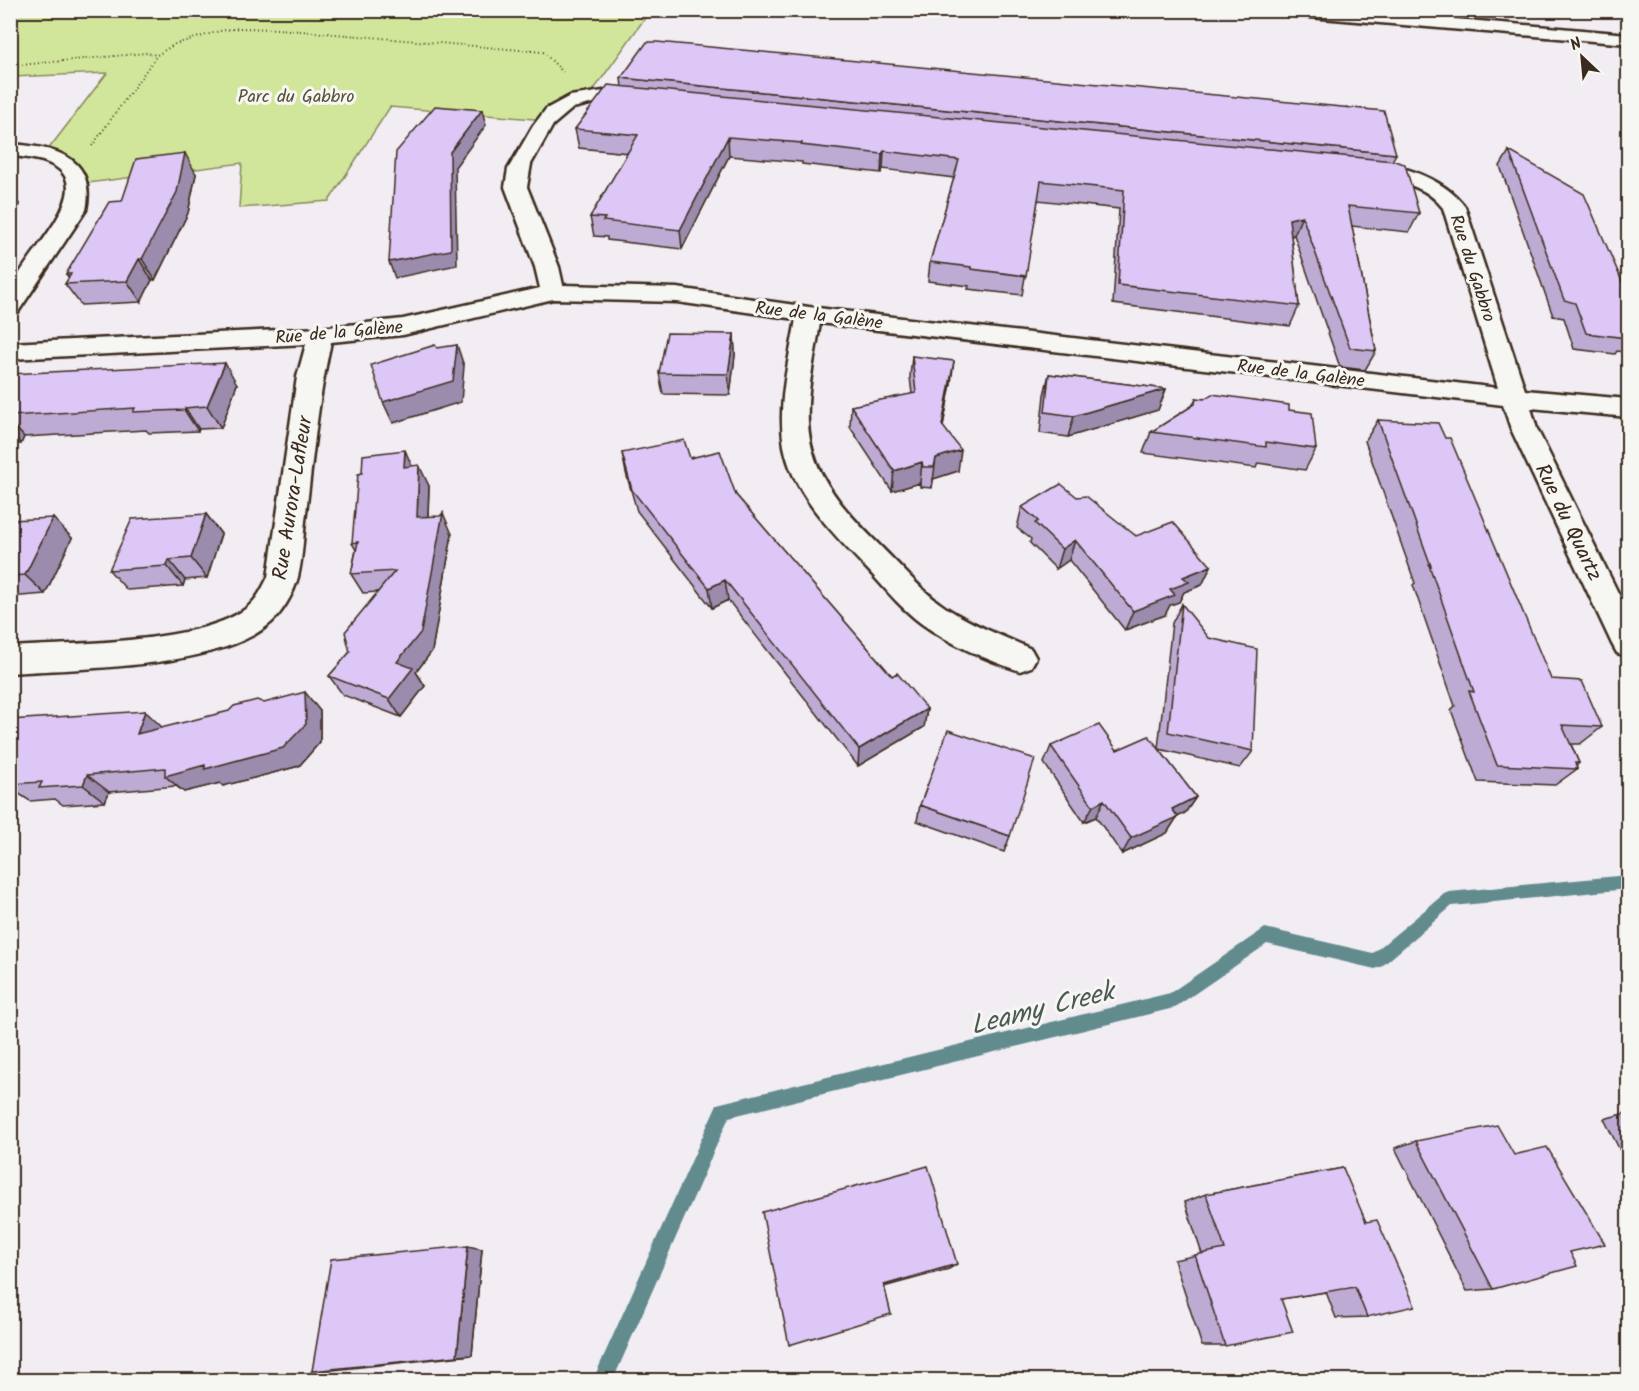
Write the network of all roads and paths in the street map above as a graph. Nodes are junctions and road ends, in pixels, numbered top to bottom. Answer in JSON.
{"nodes":[{"id":1,"x":1286,"y":10,"type":"edge"},
{"id":2,"x":1629,"y":39,"type":"edge"},
{"id":3,"x":157,"y":55,"type":"junction"},
{"id":4,"x":10,"y":66,"type":"edge"},
{"id":5,"x":588,"y":98,"type":"junction"},
{"id":6,"x":663,"y":99,"type":"edge"},
{"id":7,"x":10,"y":150,"type":"edge"},
{"id":8,"x":1338,"y":167,"type":"edge"},
{"id":9,"x":75,"y":171,"type":"junction"},
{"id":10,"x":553,"y":292,"type":"junction"},
{"id":11,"x":10,"y":307,"type":"edge"},
{"id":12,"x":809,"y":314,"type":"junction"},
{"id":13,"x":320,"y":336,"type":"junction"},
{"id":14,"x":10,"y":351,"type":"edge"},
{"id":15,"x":1514,"y":398,"type":"junction"},
{"id":16,"x":1629,"y":408,"type":"edge"},
{"id":17,"x":1629,"y":644,"type":"edge"},
{"id":18,"x":1020,"y":658,"type":"dead end"},
{"id":19,"x":10,"y":660,"type":"edge"}],
"edges":[{"from":1,"to":2,"type":"main road"},
{"from":3,"to":4,"type":"path"},
{"from":3,"to":5,"type":"path"},
{"from":3,"to":9,"type":"path"},
{"from":5,"to":6,"type":"main road"},
{"from":5,"to":10,"type":"main road"},
{"from":7,"to":9,"type":"main road"},
{"from":8,"to":15,"type":"main road","name":"Rue du Gabbro"},
{"from":9,"to":11,"type":"main road"},
{"from":10,"to":12,"type":"main road","name":"Rue de la Galène"},
{"from":10,"to":13,"type":"main road","name":"Rue de la Galène"},
{"from":12,"to":15,"type":"main road","name":"Rue de la Galène"},
{"from":12,"to":18,"type":"main road"},
{"from":13,"to":14,"type":"main road","name":"Rue de la Galène"},
{"from":13,"to":19,"type":"main road","name":"Rue Aurora-Lafleur"},
{"from":15,"to":16,"type":"main road","name":"Rue de la Galène"},
{"from":15,"to":17,"type":"main road","name":"Rue du Quartz"}]}
